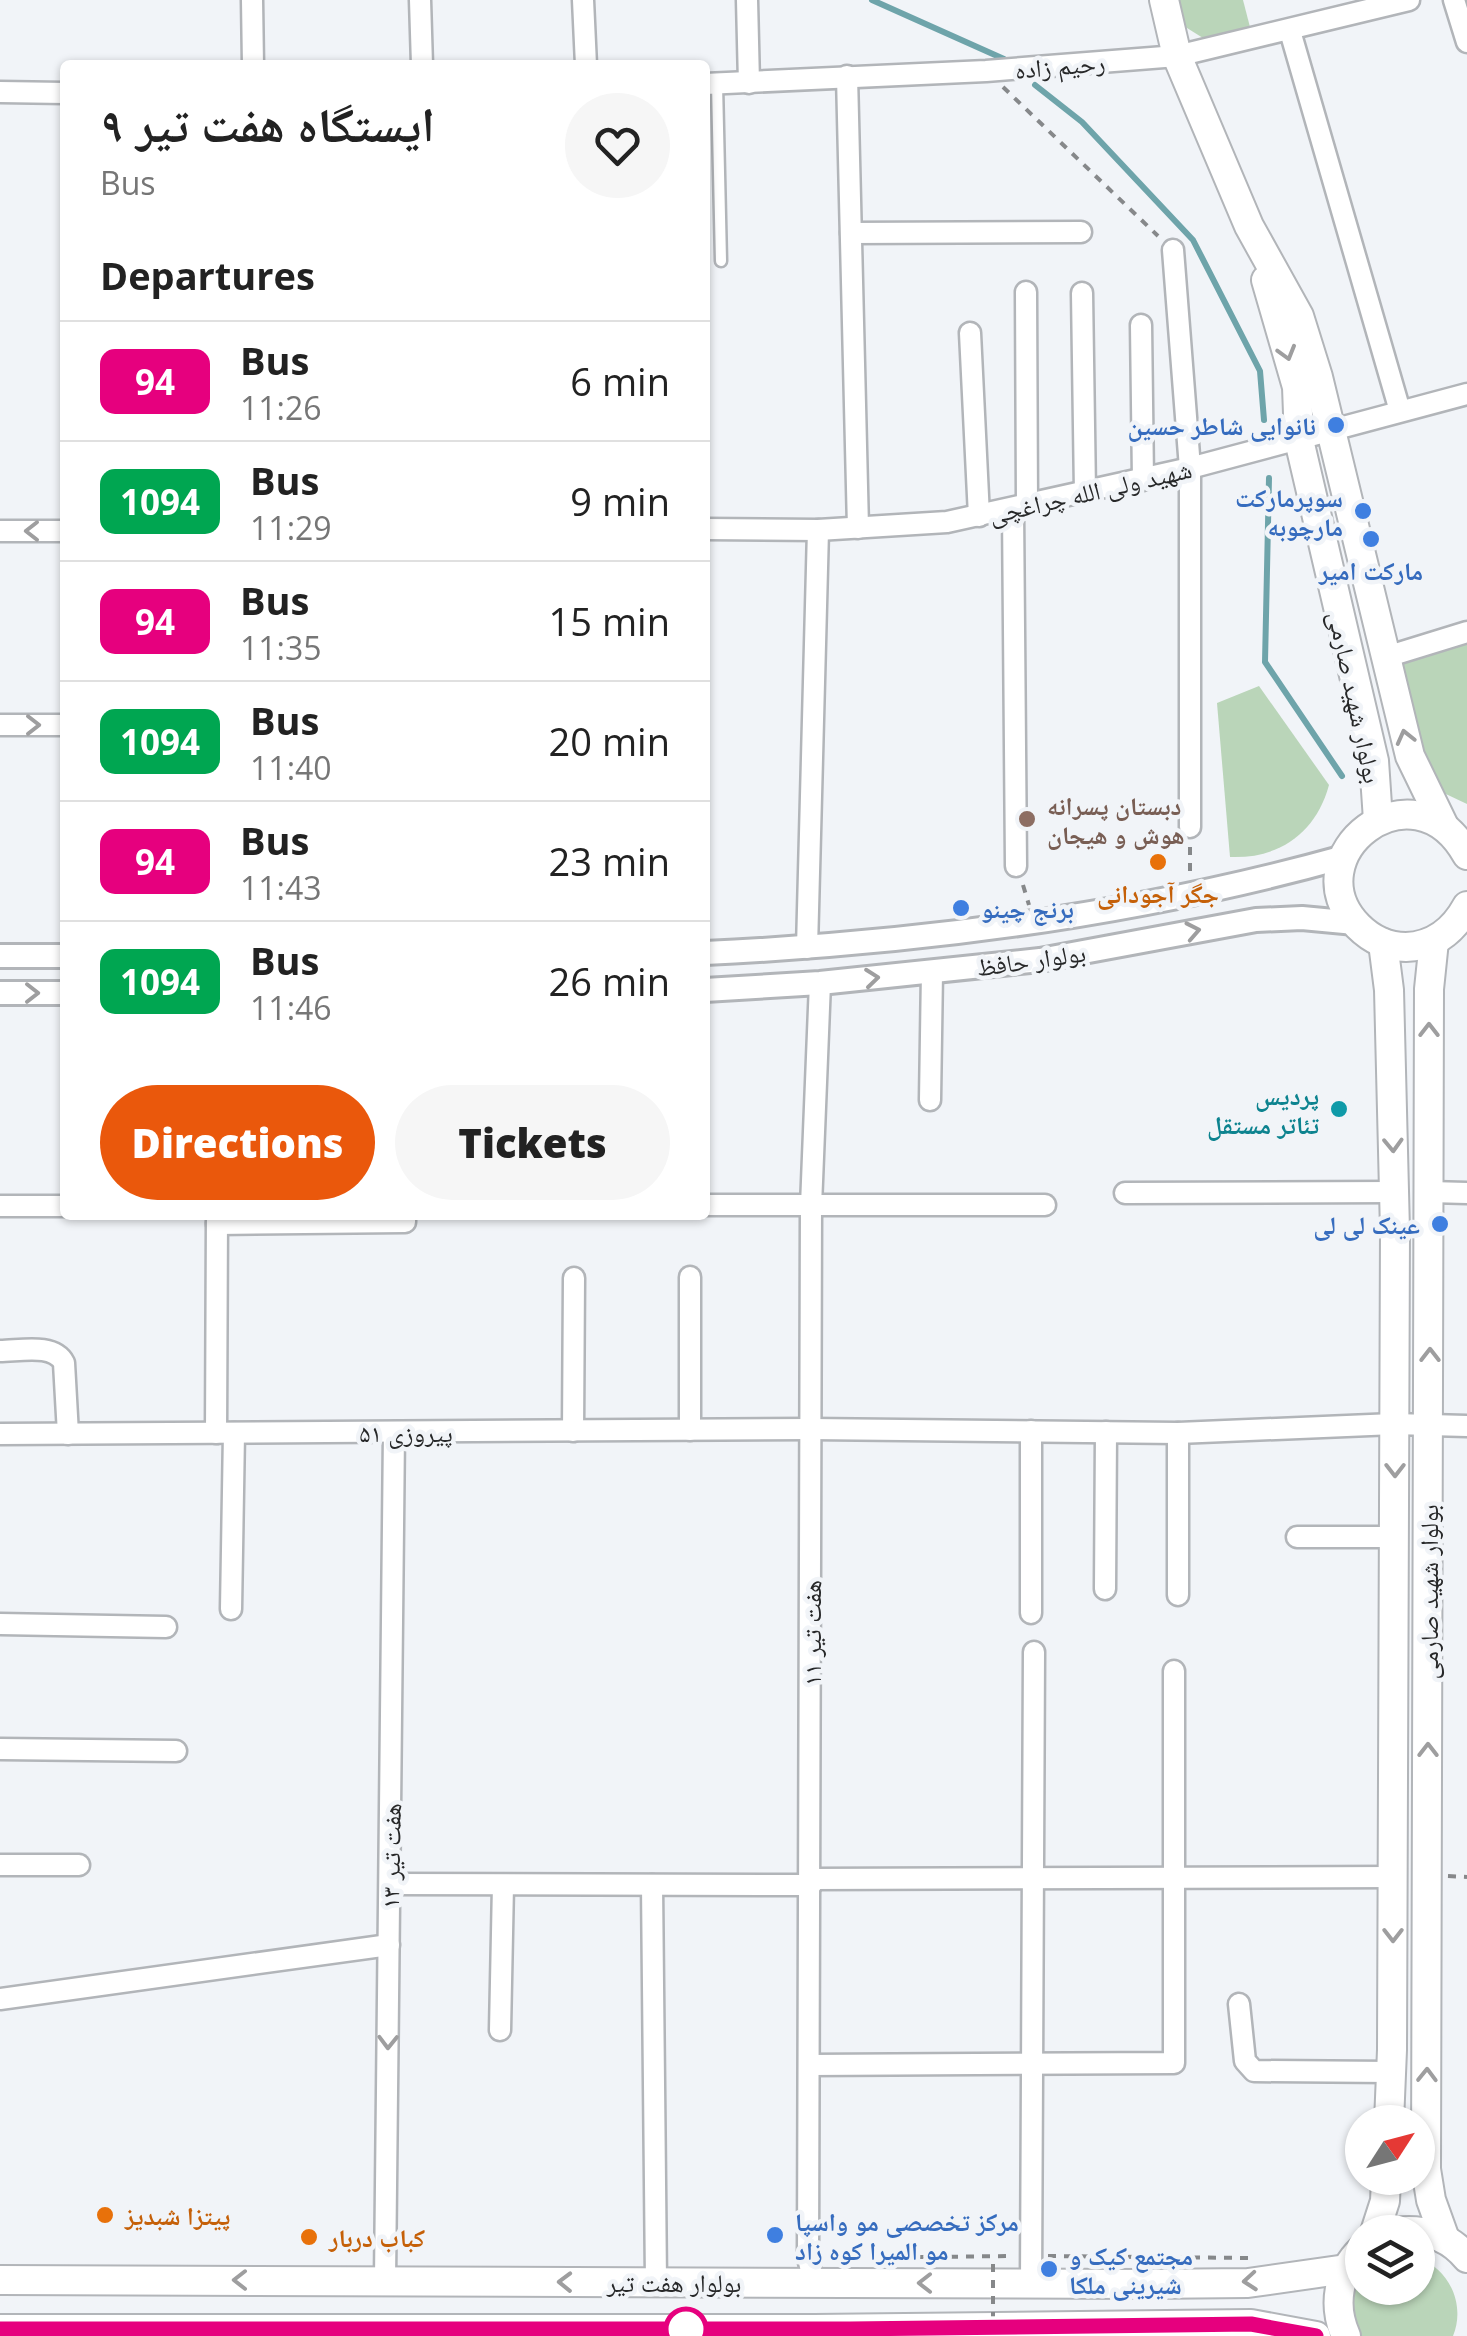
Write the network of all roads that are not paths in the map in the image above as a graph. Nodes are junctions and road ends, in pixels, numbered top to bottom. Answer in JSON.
{"nodes":[{"id":1,"x":252,"y":0,"type":"edge"},
{"id":2,"x":420,"y":0,"type":"edge"},
{"id":3,"x":583,"y":0,"type":"edge"},
{"id":4,"x":748,"y":0,"type":"edge"},
{"id":5,"x":1164,"y":0,"type":"edge"},
{"id":6,"x":1409,"y":0,"type":"edge"},
{"id":7,"x":1454,"y":0,"type":"edge"},
{"id":8,"x":1290,"y":31,"type":"junction"},
{"id":9,"x":1467,"y":42,"type":"edge"},
{"id":10,"x":1177,"y":56,"type":"junction"},
{"id":11,"x":253,"y":60,"type":"edge"},
{"id":12,"x":422,"y":60,"type":"edge"},
{"id":13,"x":586,"y":60,"type":"edge"},
{"id":14,"x":848,"y":76,"type":"junction"},
{"id":15,"x":749,"y":83,"type":"junction"},
{"id":16,"x":711,"y":84,"type":"edge"},
{"id":17,"x":0,"y":92,"type":"edge"},
{"id":18,"x":60,"y":93,"type":"edge"},
{"id":19,"x":1250,"y":226,"type":"junction"},
{"id":20,"x":1081,"y":232,"type":"dead end"},
{"id":21,"x":851,"y":233,"type":"junction"},
{"id":22,"x":1172,"y":250,"type":"road end"},
{"id":23,"x":721,"y":261,"type":"dead end"},
{"id":24,"x":1026,"y":292,"type":"dead end"},
{"id":25,"x":1082,"y":293,"type":"dead end"},
{"id":26,"x":1142,"y":325,"type":"dead end"},
{"id":27,"x":970,"y":333,"type":"dead end"},
{"id":28,"x":1467,"y":394,"type":"edge"},
{"id":29,"x":1400,"y":411,"type":"junction"},
{"id":30,"x":1331,"y":432,"type":"junction"},
{"id":31,"x":1299,"y":440,"type":"junction"},
{"id":32,"x":1190,"y":468,"type":"junction"},
{"id":33,"x":1143,"y":480,"type":"junction"},
{"id":34,"x":1086,"y":493,"type":"junction"},
{"id":35,"x":1020,"y":508,"type":"junction"},
{"id":36,"x":979,"y":516,"type":"junction"},
{"id":37,"x":858,"y":528,"type":"junction"},
{"id":38,"x":710,"y":529,"type":"edge"},
{"id":39,"x":818,"y":530,"type":"junction"},
{"id":40,"x":60,"y":531,"type":"edge"},
{"id":41,"x":0,"y":532,"type":"edge"},
{"id":42,"x":1467,"y":632,"type":"edge"},
{"id":43,"x":1386,"y":657,"type":"junction"},
{"id":44,"x":0,"y":725,"type":"edge"},
{"id":45,"x":60,"y":726,"type":"edge"},
{"id":46,"x":1378,"y":820,"type":"junction"},
{"id":47,"x":1456,"y":826,"type":"edge"},
{"id":48,"x":1190,"y":827,"type":"road end"},
{"id":49,"x":1467,"y":854,"type":"edge"},
{"id":50,"x":1344,"y":857,"type":"junction"},
{"id":51,"x":1016,"y":866,"type":"road end"},
{"id":52,"x":1467,"y":906,"type":"edge"},
{"id":53,"x":1355,"y":923,"type":"junction"},
{"id":54,"x":1434,"y":941,"type":"junction"},
{"id":55,"x":1383,"y":943,"type":"junction"},
{"id":56,"x":807,"y":948,"type":"junction"},
{"id":57,"x":710,"y":954,"type":"edge"},
{"id":58,"x":0,"y":956,"type":"edge"},
{"id":59,"x":60,"y":956,"type":"edge"},
{"id":60,"x":932,"y":972,"type":"junction"},
{"id":61,"x":820,"y":983,"type":"junction"},
{"id":62,"x":710,"y":990,"type":"edge"},
{"id":63,"x":0,"y":993,"type":"edge"},
{"id":64,"x":60,"y":993,"type":"edge"},
{"id":65,"x":930,"y":1100,"type":"dead end"},
{"id":66,"x":1394,"y":1192,"type":"junction"},
{"id":67,"x":1430,"y":1192,"type":"junction"},
{"id":68,"x":1125,"y":1193,"type":"dead end"},
{"id":69,"x":1467,"y":1194,"type":"edge"},
{"id":70,"x":1045,"y":1204,"type":"dead end"},
{"id":71,"x":710,"y":1205,"type":"edge"},
{"id":72,"x":0,"y":1206,"type":"edge"},
{"id":73,"x":60,"y":1206,"type":"edge"},
{"id":74,"x":811,"y":1206,"type":"junction"},
{"id":75,"x":217,"y":1220,"type":"edge"},
{"id":76,"x":405,"y":1220,"type":"edge"},
{"id":77,"x":690,"y":1277,"type":"dead end"},
{"id":78,"x":574,"y":1278,"type":"dead end"},
{"id":79,"x":0,"y":1351,"type":"edge"},
{"id":80,"x":1394,"y":1424,"type":"junction"},
{"id":81,"x":1430,"y":1424,"type":"junction"},
{"id":82,"x":1467,"y":1426,"type":"edge"},
{"id":83,"x":811,"y":1429,"type":"junction"},
{"id":84,"x":690,"y":1430,"type":"junction"},
{"id":85,"x":573,"y":1431,"type":"junction"},
{"id":86,"x":1030,"y":1431,"type":"junction"},
{"id":87,"x":394,"y":1432,"type":"junction"},
{"id":88,"x":1106,"y":1432,"type":"junction"},
{"id":89,"x":1178,"y":1432,"type":"junction"},
{"id":90,"x":0,"y":1434,"type":"edge"},
{"id":91,"x":68,"y":1434,"type":"junction"},
{"id":92,"x":225,"y":1434,"type":"junction"},
{"id":93,"x":1298,"y":1537,"type":"dead end"},
{"id":94,"x":1395,"y":1537,"type":"junction"},
{"id":95,"x":1105,"y":1589,"type":"dead end"},
{"id":96,"x":1178,"y":1594,"type":"dead end"},
{"id":97,"x":231,"y":1609,"type":"dead end"},
{"id":98,"x":1031,"y":1613,"type":"dead end"},
{"id":99,"x":0,"y":1624,"type":"edge"},
{"id":100,"x":166,"y":1627,"type":"dead end"},
{"id":101,"x":1034,"y":1652,"type":"dead end"},
{"id":102,"x":1174,"y":1671,"type":"dead end"},
{"id":103,"x":0,"y":1749,"type":"edge"},
{"id":104,"x":176,"y":1751,"type":"dead end"},
{"id":105,"x":0,"y":1864,"type":"edge"},
{"id":106,"x":79,"y":1865,"type":"dead end"},
{"id":107,"x":1394,"y":1878,"type":"junction"},
{"id":108,"x":1034,"y":1879,"type":"junction"},
{"id":109,"x":1173,"y":1879,"type":"junction"},
{"id":110,"x":811,"y":1882,"type":"junction"},
{"id":111,"x":390,"y":1884,"type":"junction"},
{"id":112,"x":504,"y":1884,"type":"junction"},
{"id":113,"x":652,"y":1885,"type":"junction"},
{"id":114,"x":389,"y":1945,"type":"junction"},
{"id":115,"x":0,"y":1998,"type":"edge"},
{"id":116,"x":1239,"y":2004,"type":"dead end"},
{"id":117,"x":500,"y":2030,"type":"dead end"},
{"id":118,"x":810,"y":2065,"type":"junction"},
{"id":119,"x":1031,"y":2066,"type":"junction"},
{"id":120,"x":1391,"y":2072,"type":"junction"},
{"id":121,"x":1389,"y":2105,"type":"edge"},
{"id":122,"x":1435,"y":2235,"type":"edge"},
{"id":123,"x":1445,"y":2239,"type":"junction"},
{"id":124,"x":1467,"y":2258,"type":"edge"},
{"id":125,"x":1345,"y":2261,"type":"edge"},
{"id":126,"x":0,"y":2280,"type":"edge"},
{"id":127,"x":385,"y":2280,"type":"junction"},
{"id":128,"x":656,"y":2282,"type":"junction"},
{"id":129,"x":814,"y":2283,"type":"junction"},
{"id":130,"x":1031,"y":2284,"type":"junction"},
{"id":131,"x":1143,"y":2284,"type":"junction"},
{"id":132,"x":1345,"y":2285,"type":"edge"},
{"id":133,"x":1144,"y":2327,"type":"junction"},
{"id":134,"x":0,"y":2329,"type":"edge"},
{"id":135,"x":1250,"y":2330,"type":"edge"},
{"id":136,"x":70,"y":2332,"type":"edge"},
{"id":137,"x":287,"y":2332,"type":"edge"},
{"id":138,"x":585,"y":2332,"type":"edge"},
{"id":139,"x":814,"y":2332,"type":"edge"},
{"id":140,"x":1316,"y":2336,"type":"edge"},
{"id":141,"x":1346,"y":2336,"type":"edge"}],
"edges":[{"from":1,"to":11,"type":"street"},
{"from":2,"to":12,"type":"street"},
{"from":3,"to":13,"type":"street"},
{"from":4,"to":15,"type":"street"},
{"from":5,"to":10,"type":"main road","name":"بولوار شهید صارمی"},
{"from":6,"to":8,"type":"street","name":"رحیم زاده"},
{"from":7,"to":9,"type":"street"},
{"from":8,"to":10,"type":"street","name":"رحیم زاده"},
{"from":8,"to":29,"type":"street"},
{"from":10,"to":14,"type":"street","name":"رحیم زاده"},
{"from":10,"to":19,"type":"main road","name":"بولوار شهید صارمی"},
{"from":14,"to":15,"type":"street","name":"رحیم زاده"},
{"from":14,"to":21,"type":"street"},
{"from":15,"to":16,"type":"street","name":"رحیم زاده"},
{"from":16,"to":23,"type":"lane"},
{"from":17,"to":18,"type":"street"},
{"from":19,"to":30,"type":"main road","name":"بولوار شهید صارمی"},
{"from":19,"to":31,"type":"main road","name":"بولوار شهید صارمی","one_way":true},
{"from":20,"to":21,"type":"street"},
{"from":21,"to":37,"type":"street"},
{"from":22,"to":32,"type":"street"},
{"from":24,"to":35,"type":"street"},
{"from":25,"to":34,"type":"street"},
{"from":26,"to":33,"type":"street"},
{"from":27,"to":36,"type":"street"},
{"from":28,"to":29,"type":"street","name":"شهید ولی الله چراغچی"},
{"from":29,"to":30,"type":"street","name":"شهید ولی الله چراغچی"},
{"from":30,"to":31,"type":"street","name":"شهید ولی الله چراغچی"},
{"from":30,"to":43,"type":"main road","name":"بولوار شهید صارمی"},
{"from":31,"to":32,"type":"street","name":"شهید ولی الله چراغچی"},
{"from":31,"to":46,"type":"main road","name":"بولوار شهید صارمی"},
{"from":32,"to":33,"type":"street","name":"شهید ولی الله چراغچی"},
{"from":32,"to":48,"type":"street"},
{"from":33,"to":34,"type":"street","name":"شهید ولی الله چراغچی"},
{"from":34,"to":35,"type":"street","name":"شهید ولی الله چراغچی"},
{"from":35,"to":36,"type":"street","name":"شهید ولی الله چراغچی"},
{"from":35,"to":51,"type":"street"},
{"from":36,"to":37,"type":"street","name":"شهید ولی الله چراغچی"},
{"from":37,"to":39,"type":"street","name":"شهید ولی الله چراغچی"},
{"from":38,"to":39,"type":"street","name":"شهید ولی الله چراغچی"},
{"from":39,"to":56,"type":"street"},
{"from":40,"to":41,"type":"street","one_way":true},
{"from":42,"to":43,"type":"street"},
{"from":47,"to":43,"type":"main road","name":"بولوار شهید صارمی","one_way":true},
{"from":44,"to":45,"type":"street","one_way":true},
{"from":46,"to":47,"type":"main road"},
{"from":46,"to":50,"type":"main road"},
{"from":47,"to":49,"type":"main road","name":"بولوار شهید صارمی"},
{"from":50,"to":53,"type":"main road"},
{"from":50,"to":56,"type":"street","name":"بولوار حافظ"},
{"from":52,"to":54,"type":"main road"},
{"from":53,"to":55,"type":"main road"},
{"from":60,"to":53,"type":"street","name":"بولوار حافظ","one_way":true},
{"from":54,"to":55,"type":"main road"},
{"from":67,"to":54,"type":"main road","name":"بولوار شهید صارمی","one_way":true},
{"from":55,"to":66,"type":"main road","name":"بولوار شهید صارمی","one_way":true},
{"from":56,"to":57,"type":"street","name":"بولوار حافظ"},
{"from":58,"to":59,"type":"street"},
{"from":61,"to":60,"type":"street","name":"بولوار حافظ","one_way":true},
{"from":60,"to":65,"type":"street"},
{"from":61,"to":62,"type":"street","name":"بولوار حافظ"},
{"from":61,"to":74,"type":"street","name":"هفت تیر ۱۱"},
{"from":63,"to":64,"type":"street","one_way":true},
{"from":66,"to":68,"type":"street"},
{"from":66,"to":80,"type":"main road","name":"بولوار شهید صارمی"},
{"from":67,"to":69,"type":"street"},
{"from":81,"to":67,"type":"main road","name":"بولوار شهید صارمی","one_way":true},
{"from":70,"to":74,"type":"street"},
{"from":71,"to":74,"type":"street"},
{"from":72,"to":73,"type":"street"},
{"from":74,"to":83,"type":"street","name":"هفت تیر ۱۱"},
{"from":75,"to":76,"type":"street"},
{"from":75,"to":92,"type":"street"},
{"from":77,"to":84,"type":"street"},
{"from":78,"to":85,"type":"street"},
{"from":79,"to":91,"type":"street"},
{"from":80,"to":81,"type":"street","name":"پیروزی ۵۱"},
{"from":80,"to":89,"type":"street","name":"پیروزی ۵۱"},
{"from":80,"to":94,"type":"main road","name":"بولوار شهید صارمی","one_way":true},
{"from":81,"to":82,"type":"street","name":"پیروزی ۵۱"},
{"from":123,"to":81,"type":"main road","name":"بولوار شهید صارمی","one_way":true},
{"from":83,"to":84,"type":"street","name":"پیروزی ۵۱"},
{"from":83,"to":86,"type":"street","name":"پیروزی ۵۱"},
{"from":83,"to":110,"type":"street","name":"هفت تیر ۱۱"},
{"from":84,"to":85,"type":"street","name":"پیروزی ۵۱"},
{"from":85,"to":87,"type":"street","name":"پیروزی ۵۱"},
{"from":86,"to":88,"type":"street","name":"پیروزی ۵۱"},
{"from":86,"to":98,"type":"street"},
{"from":87,"to":92,"type":"street","name":"پیروزی ۵۱"},
{"from":87,"to":111,"type":"street","name":"هفت تیر ۱۳"},
{"from":88,"to":89,"type":"street","name":"پیروزی ۵۱"},
{"from":88,"to":95,"type":"street"},
{"from":89,"to":96,"type":"street"},
{"from":90,"to":91,"type":"street","name":"پیروزی ۵۱"},
{"from":91,"to":92,"type":"street","name":"پیروزی ۵۱"},
{"from":92,"to":97,"type":"street"},
{"from":93,"to":94,"type":"street"},
{"from":94,"to":107,"type":"main road","name":"بولوار شهید صارمی"},
{"from":99,"to":100,"type":"street"},
{"from":101,"to":108,"type":"street"},
{"from":102,"to":109,"type":"street"},
{"from":103,"to":104,"type":"street"},
{"from":105,"to":106,"type":"street"},
{"from":107,"to":109,"type":"street"},
{"from":107,"to":120,"type":"main road","name":"بولوار شهید صارمی","one_way":true},
{"from":108,"to":109,"type":"street"},
{"from":108,"to":110,"type":"street"},
{"from":108,"to":119,"type":"street"},
{"from":109,"to":119,"type":"street"},
{"from":110,"to":113,"type":"street"},
{"from":110,"to":118,"type":"street","name":"هفت تیر ۱۱"},
{"from":111,"to":112,"type":"street"},
{"from":111,"to":114,"type":"street","name":"هفت تیر ۱۳"},
{"from":112,"to":113,"type":"street"},
{"from":112,"to":117,"type":"street"},
{"from":113,"to":128,"type":"street"},
{"from":114,"to":115,"type":"street"},
{"from":114,"to":127,"type":"street","name":"هفت تیر ۱۳","one_way":true},
{"from":116,"to":120,"type":"street"},
{"from":118,"to":119,"type":"street"},
{"from":118,"to":129,"type":"street","name":"هفت تیر ۱۱"},
{"from":119,"to":130,"type":"street"},
{"from":120,"to":121,"type":"main road","name":"بولوار شهید صارمی"},
{"from":122,"to":123,"type":"main road"},
{"from":123,"to":124,"type":"main road"},
{"from":125,"to":131,"type":"main road","name":"بولوار هفت تیر","one_way":true},
{"from":127,"to":126,"type":"main road","name":"بولوار هفت تیر","one_way":true},
{"from":128,"to":127,"type":"main road","name":"بولوار هفت تیر","one_way":true},
{"from":128,"to":129,"type":"main road","name":"بولوار هفت تیر"},
{"from":130,"to":129,"type":"main road","name":"بولوار هفت تیر","one_way":true},
{"from":130,"to":131,"type":"main road","name":"بولوار هفت تیر"},
{"from":131,"to":133,"type":"main road"},
{"from":132,"to":141,"type":"main road"},
{"from":133,"to":135,"type":"main road","name":"بولوار هفت تیر"},
{"from":133,"to":139,"type":"main road","name":"بولوار هفت تیر"},
{"from":134,"to":136,"type":"main road","name":"بولوار هفت تیر"},
{"from":135,"to":140,"type":"main road","name":"بولوار هفت تیر"},
{"from":136,"to":137,"type":"main road","name":"بولوار هفت تیر"},
{"from":137,"to":138,"type":"main road","name":"بولوار هفت تیر"},
{"from":138,"to":139,"type":"main road","name":"بولوار هفت تیر"}]}
